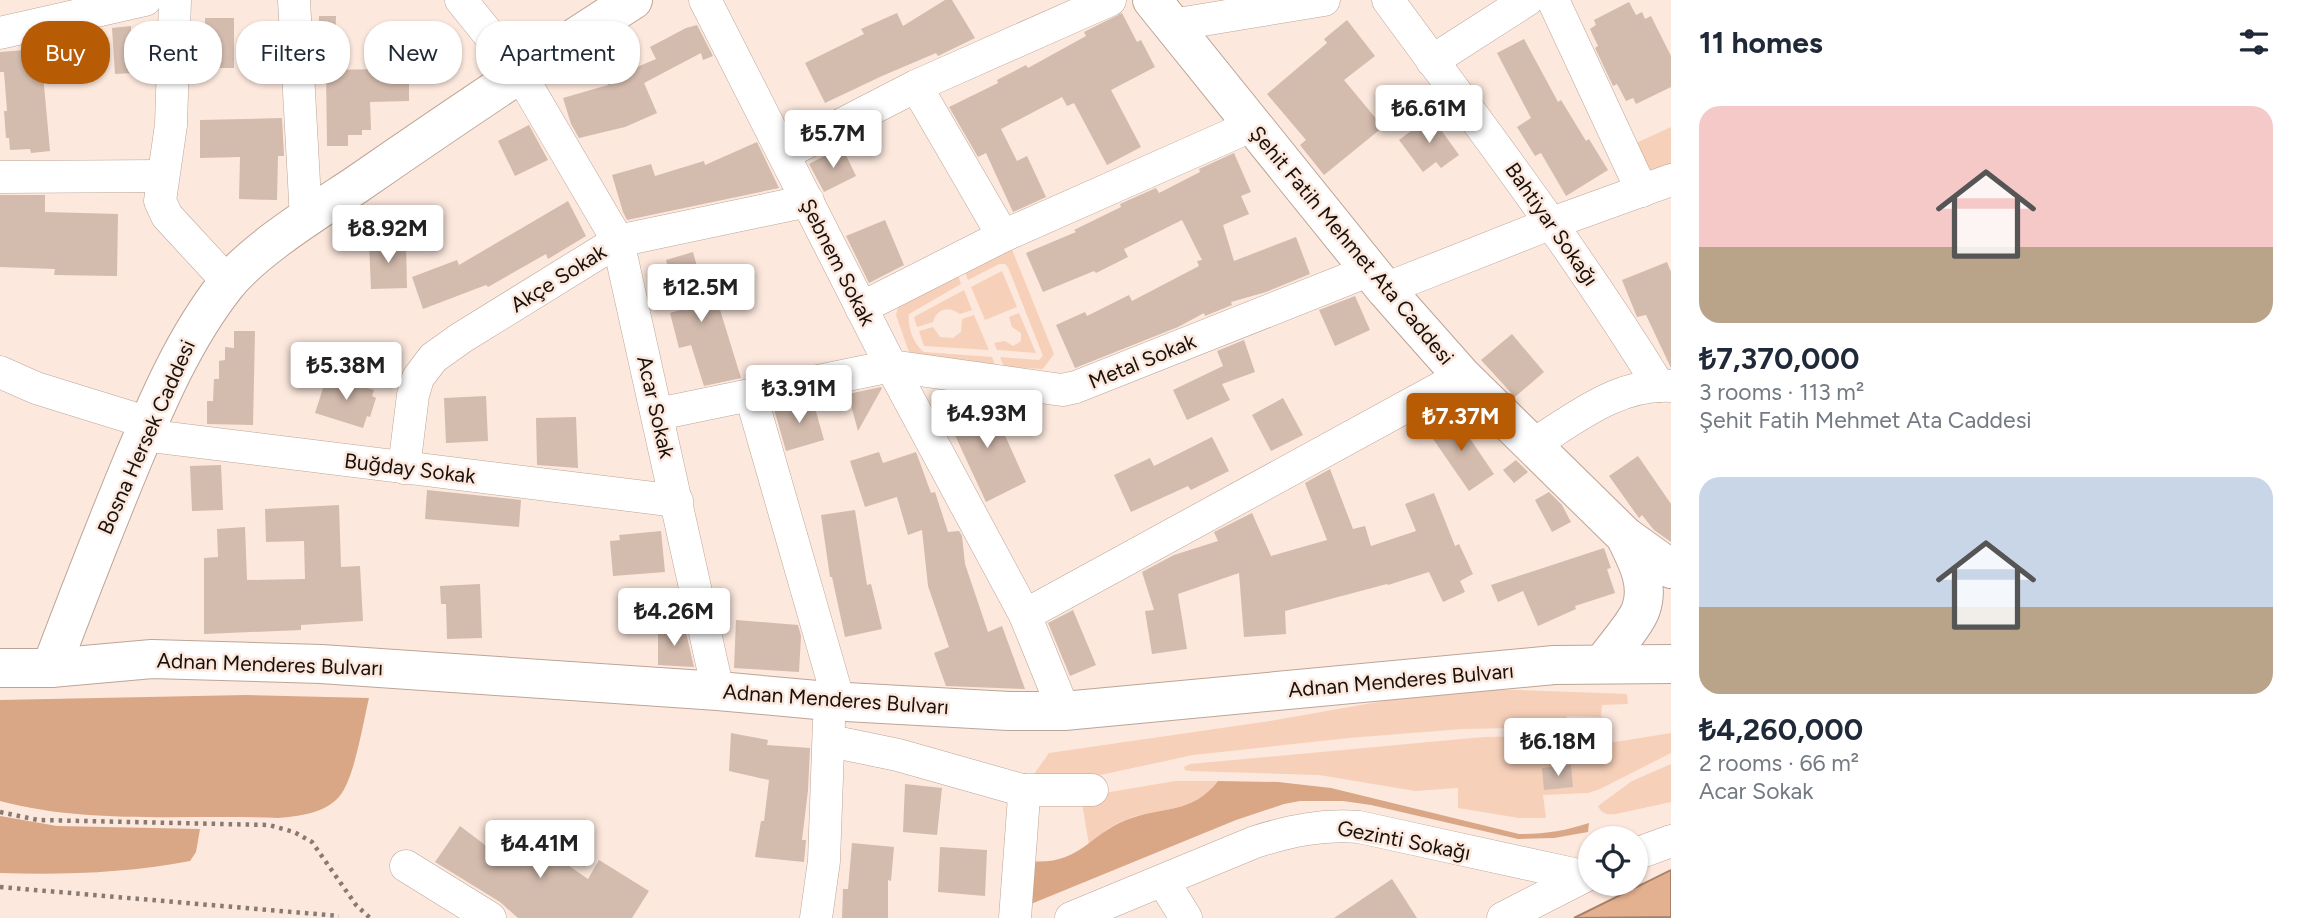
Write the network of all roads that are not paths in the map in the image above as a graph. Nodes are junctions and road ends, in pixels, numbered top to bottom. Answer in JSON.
{"nodes":[{"id":1,"x":145,"y":0,"type":"edge"},
{"id":2,"x":176,"y":0,"type":"edge"},
{"id":3,"x":294,"y":0,"type":"edge"},
{"id":4,"x":461,"y":0,"type":"edge"},
{"id":5,"x":633,"y":0,"type":"edge"},
{"id":6,"x":705,"y":0,"type":"edge"},
{"id":7,"x":1110,"y":0,"type":"edge"},
{"id":8,"x":1324,"y":0,"type":"edge"},
{"id":9,"x":1388,"y":0,"type":"edge"},
{"id":10,"x":1527,"y":0,"type":"edge"},
{"id":11,"x":1553,"y":0,"type":"edge"},
{"id":12,"x":1162,"y":13,"type":"edge"},
{"id":13,"x":478,"y":21,"type":"edge"},
{"id":14,"x":600,"y":21,"type":"edge"},
{"id":15,"x":0,"y":33,"type":"edge"},
{"id":16,"x":1432,"y":61,"type":"junction"},
{"id":17,"x":502,"y":84,"type":"edge"},
{"id":18,"x":526,"y":84,"type":"edge"},
{"id":19,"x":916,"y":86,"type":"junction"},
{"id":20,"x":1251,"y":126,"type":"junction"},
{"id":21,"x":784,"y":154,"type":"junction"},
{"id":22,"x":163,"y":176,"type":"junction"},
{"id":23,"x":0,"y":177,"type":"edge"},
{"id":24,"x":1671,"y":180,"type":"edge"},
{"id":25,"x":1642,"y":191,"type":"junction"},
{"id":26,"x":807,"y":201,"type":"junction"},
{"id":27,"x":306,"y":219,"type":"junction"},
{"id":28,"x":1552,"y":223,"type":"junction"},
{"id":29,"x":1003,"y":236,"type":"junction"},
{"id":30,"x":618,"y":241,"type":"junction"},
{"id":31,"x":1376,"y":280,"type":"junction"},
{"id":32,"x":228,"y":282,"type":"junction"},
{"id":33,"x":862,"y":308,"type":"junction"},
{"id":34,"x":891,"y":366,"type":"junction"},
{"id":35,"x":0,"y":372,"type":"edge"},
{"id":36,"x":1462,"y":376,"type":"junction"},
{"id":37,"x":1665,"y":386,"type":"edge"},
{"id":38,"x":751,"y":396,"type":"junction"},
{"id":39,"x":658,"y":414,"type":"junction"},
{"id":40,"x":146,"y":429,"type":"junction"},
{"id":41,"x":1531,"y":446,"type":"junction"},
{"id":42,"x":404,"y":468,"type":"junction"},
{"id":43,"x":677,"y":501,"type":"junction"},
{"id":44,"x":1625,"y":536,"type":"junction"},
{"id":45,"x":1671,"y":569,"type":"edge"},
{"id":46,"x":1025,"y":615,"type":"junction"},
{"id":47,"x":0,"y":648,"type":"edge"},
{"id":48,"x":1603,"y":663,"type":"junction"},
{"id":49,"x":1671,"y":664,"type":"edge"},
{"id":50,"x":0,"y":668,"type":"edge"},
{"id":51,"x":51,"y":668,"type":"junction"},
{"id":52,"x":718,"y":691,"type":"junction"},
{"id":53,"x":833,"y":701,"type":"junction"},
{"id":54,"x":1064,"y":711,"type":"junction"},
{"id":55,"x":830,"y":741,"type":"junction"},
{"id":56,"x":1022,"y":790,"type":"junction"},
{"id":57,"x":1092,"y":790,"type":"dead end"},
{"id":58,"x":1671,"y":841,"type":"edge"},
{"id":59,"x":1648,"y":850,"type":"edge"},
{"id":60,"x":406,"y":866,"type":"dead end"},
{"id":61,"x":1578,"y":873,"type":"edge"},
{"id":62,"x":1578,"y":880,"type":"edge"},
{"id":63,"x":1163,"y":881,"type":"junction"},
{"id":64,"x":490,"y":918,"type":"edge"},
{"id":65,"x":816,"y":918,"type":"edge"},
{"id":66,"x":1015,"y":918,"type":"edge"},
{"id":67,"x":1071,"y":918,"type":"edge"},
{"id":68,"x":1186,"y":918,"type":"edge"},
{"id":69,"x":1503,"y":918,"type":"edge"}],
"edges":[{"from":1,"to":15,"type":"street"},
{"from":2,"to":22,"type":"street"},
{"from":3,"to":27,"type":"street"},
{"from":4,"to":13,"type":"street","name":"Acar Sokak"},
{"from":5,"to":14,"type":"main road","name":"Bosna Hersek Caddesi"},
{"from":6,"to":21,"type":"street","name":"Şebnem Sokak"},
{"from":7,"to":19,"type":"street"},
{"from":8,"to":12,"type":"street"},
{"from":9,"to":16,"type":"street","name":"Bahtiyar Sokağı"},
{"from":10,"to":16,"type":"street"},
{"from":11,"to":25,"type":"street"},
{"from":12,"to":20,"type":"main road","name":"Şehit Fatih Mehmet Ata Caddesi"},
{"from":16,"to":28,"type":"street","name":"Bahtiyar Sokağı"},
{"from":17,"to":27,"type":"main road","name":"Bosna Hersek Caddesi"},
{"from":18,"to":30,"type":"street","name":"Acar Sokak"},
{"from":19,"to":21,"type":"street"},
{"from":19,"to":29,"type":"street"},
{"from":20,"to":29,"type":"street"},
{"from":20,"to":31,"type":"main road","name":"Şehit Fatih Mehmet Ata Caddesi"},
{"from":21,"to":26,"type":"street","name":"Şebnem Sokak"},
{"from":22,"to":23,"type":"street"},
{"from":22,"to":32,"type":"street"},
{"from":24,"to":25,"type":"street","name":"Metal Sokak"},
{"from":25,"to":28,"type":"street","name":"Metal Sokak"},
{"from":26,"to":30,"type":"street","name":"Akçe Sokak"},
{"from":26,"to":33,"type":"street","name":"Şebnem Sokak"},
{"from":27,"to":32,"type":"main road","name":"Bosna Hersek Caddesi"},
{"from":28,"to":31,"type":"street","name":"Metal Sokak"},
{"from":28,"to":37,"type":"street","name":"Bahtiyar Sokağı"},
{"from":29,"to":33,"type":"street"},
{"from":30,"to":39,"type":"street","name":"Acar Sokak"},
{"from":30,"to":42,"type":"street","name":"Akçe Sokak"},
{"from":31,"to":34,"type":"street","name":"Metal Sokak"},
{"from":31,"to":36,"type":"main road","name":"Şehit Fatih Mehmet Ata Caddesi"},
{"from":32,"to":40,"type":"main road","name":"Bosna Hersek Caddesi"},
{"from":33,"to":34,"type":"street","name":"Şebnem Sokak"},
{"from":34,"to":38,"type":"street","name":"Metal Sokak"},
{"from":34,"to":46,"type":"street","name":"Şebnem Sokak"},
{"from":35,"to":40,"type":"street","name":"Buğday Sokak"},
{"from":36,"to":41,"type":"main road","name":"Şehit Fatih Mehmet Ata Caddesi"},
{"from":36,"to":46,"type":"street"},
{"from":37,"to":41,"type":"street"},
{"from":38,"to":39,"type":"street","name":"Metal Sokak"},
{"from":38,"to":53,"type":"street"},
{"from":39,"to":43,"type":"street","name":"Acar Sokak"},
{"from":40,"to":42,"type":"street","name":"Buğday Sokak"},
{"from":40,"to":51,"type":"main road","name":"Bosna Hersek Caddesi"},
{"from":41,"to":44,"type":"main road","name":"Şehit Fatih Mehmet Ata Caddesi"},
{"from":42,"to":43,"type":"street","name":"Buğday Sokak"},
{"from":43,"to":52,"type":"street","name":"Acar Sokak"},
{"from":44,"to":45,"type":"main road","name":"Şehit Fatih Mehmet Ata Caddesi"},
{"from":44,"to":48,"type":"main road","name":"Şehit Fatih Mehmet Ata Caddesi"},
{"from":46,"to":54,"type":"street","name":"Şebnem Sokak"},
{"from":47,"to":51,"type":"street"},
{"from":48,"to":49,"type":"main road","name":"Adnan Menderes Bulvarı"},
{"from":48,"to":54,"type":"main road","name":"Adnan Menderes Bulvarı"},
{"from":50,"to":51,"type":"main road","name":"Adnan Menderes Bulvarı"},
{"from":51,"to":52,"type":"main road","name":"Adnan Menderes Bulvarı"},
{"from":52,"to":53,"type":"main road","name":"Adnan Menderes Bulvarı"},
{"from":53,"to":54,"type":"main road","name":"Adnan Menderes Bulvarı"},
{"from":53,"to":55,"type":"street"},
{"from":55,"to":56,"type":"street"},
{"from":55,"to":65,"type":"street"},
{"from":56,"to":57,"type":"street"},
{"from":56,"to":66,"type":"street"},
{"from":58,"to":59,"type":"street"},
{"from":60,"to":64,"type":"street"},
{"from":61,"to":63,"type":"street","name":"Gezinti Sokağı"},
{"from":62,"to":69,"type":"street"},
{"from":63,"to":67,"type":"street","name":"Gezinti Sokağı"},
{"from":63,"to":68,"type":"street"}]}
